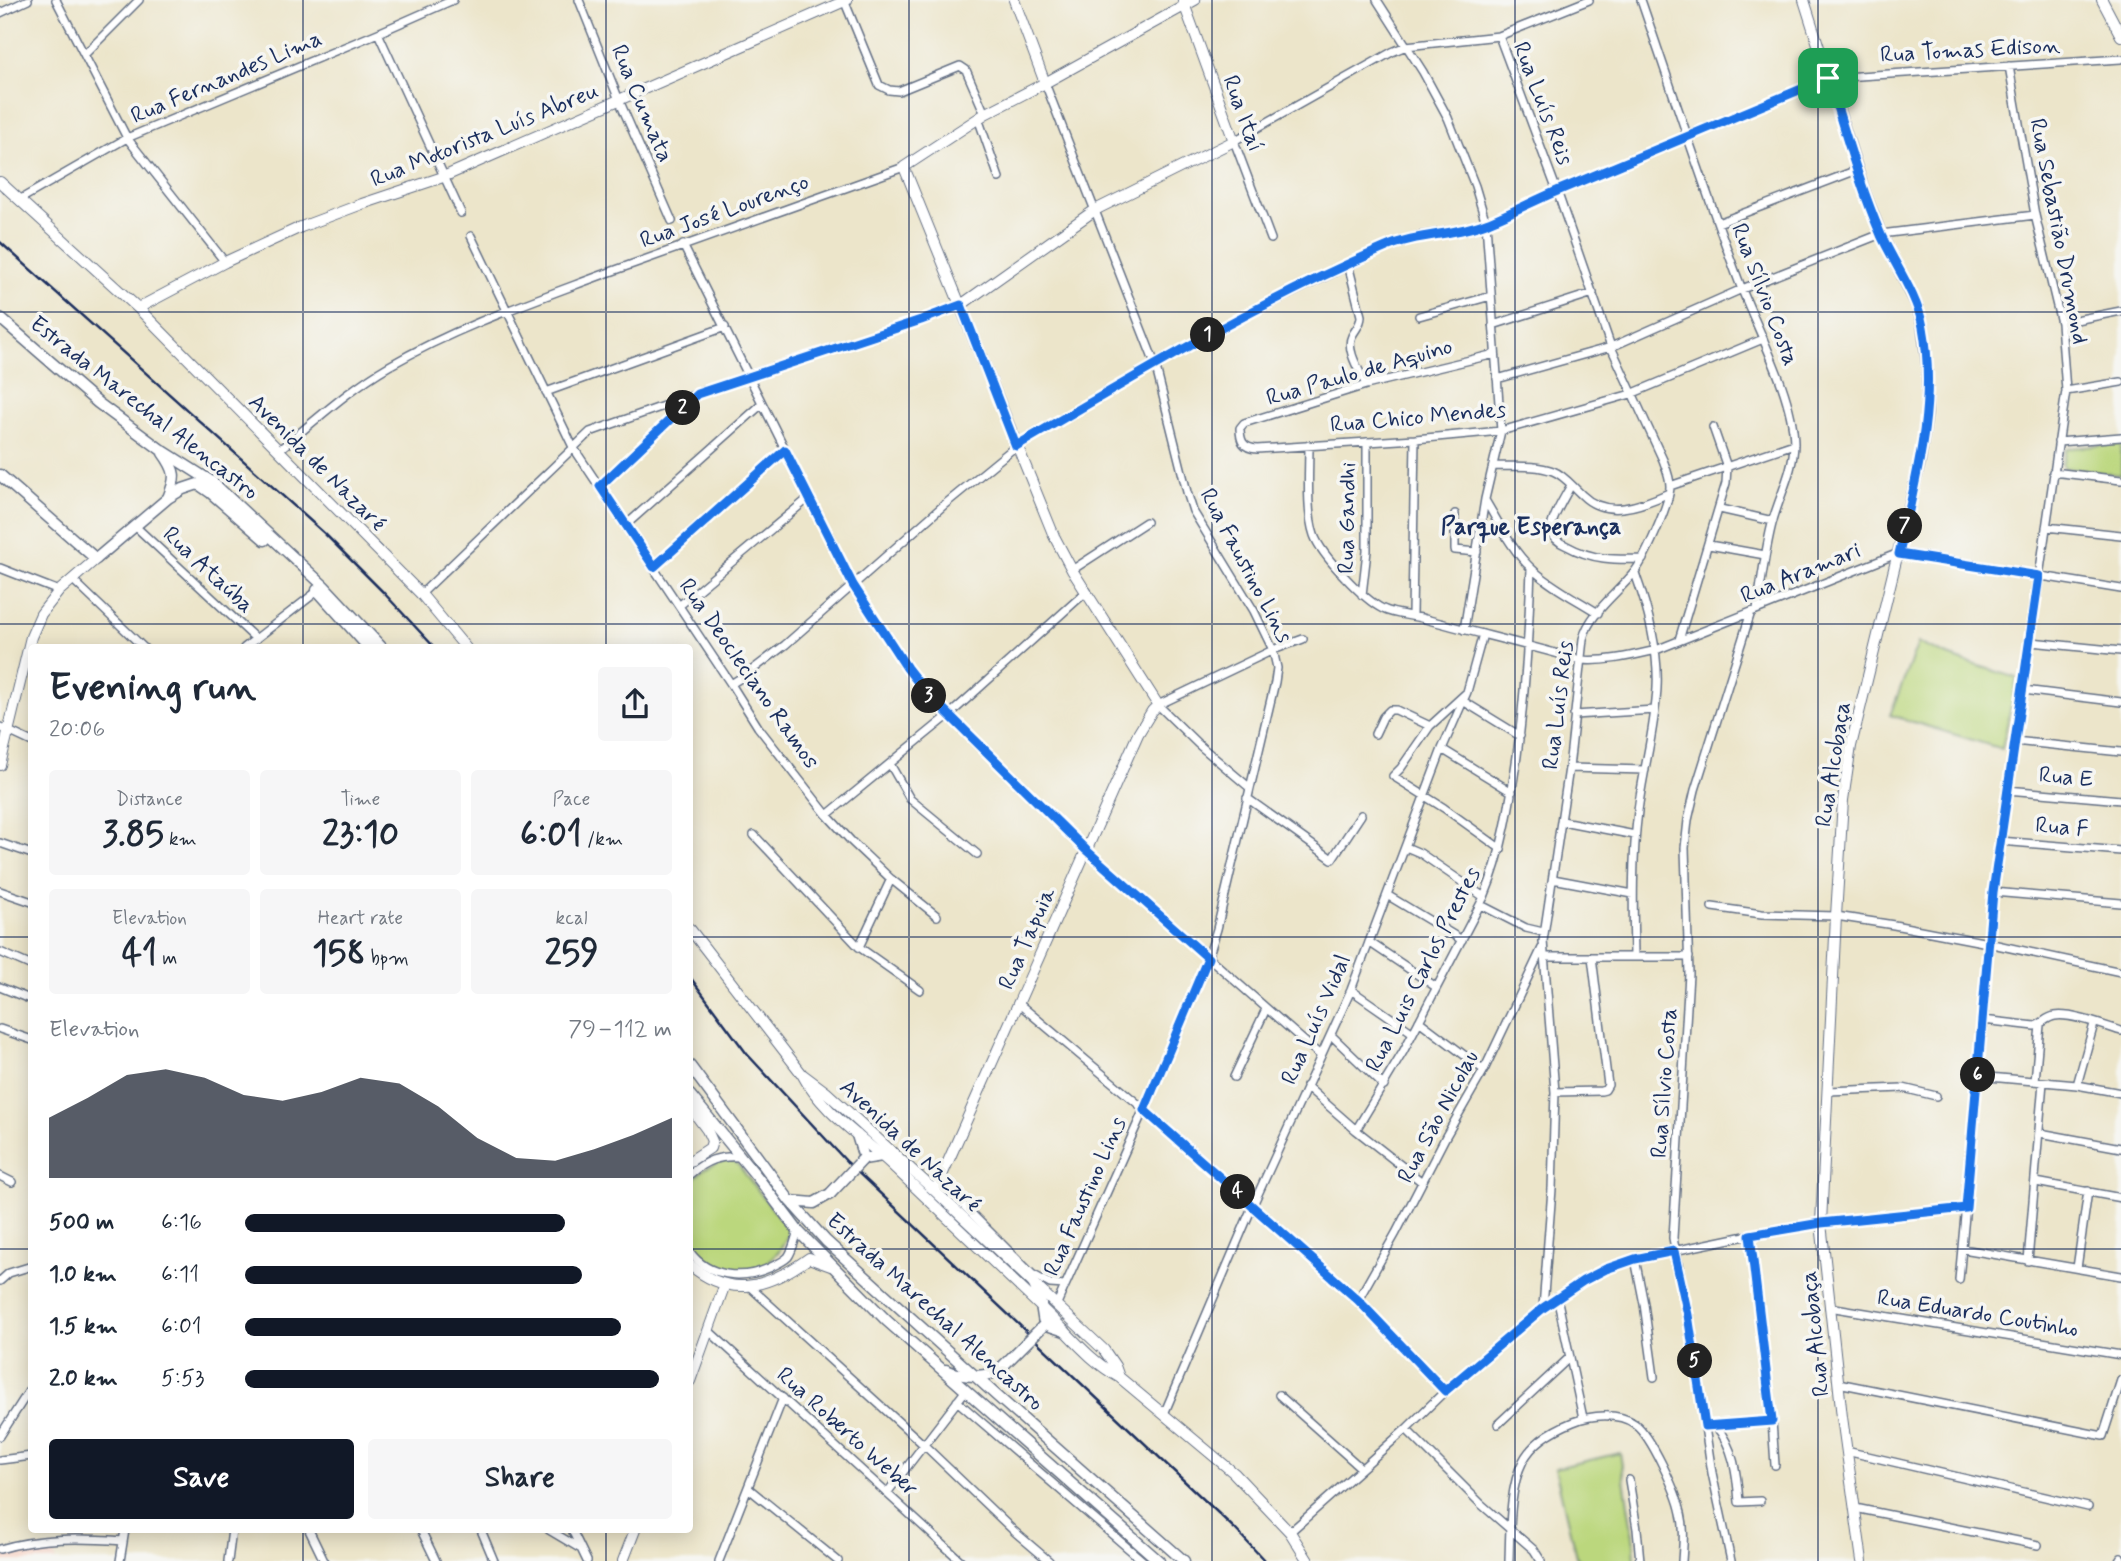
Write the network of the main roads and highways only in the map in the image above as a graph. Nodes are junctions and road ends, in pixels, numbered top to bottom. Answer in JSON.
{"nodes":[{"id":1,"x":845,"y":0,"type":"edge"},
{"id":2,"x":1014,"y":0,"type":"edge"},
{"id":3,"x":1195,"y":0,"type":"edge"},
{"id":4,"x":1804,"y":0,"type":"edge"},
{"id":5,"x":2102,"y":0,"type":"edge"},
{"id":6,"x":1184,"y":3,"type":"edge"},
{"id":7,"x":2121,"y":36,"type":"edge"},
{"id":8,"x":1045,"y":83,"type":"junction"},
{"id":9,"x":0,"y":182,"type":"edge"},
{"id":10,"x":961,"y":305,"type":"junction"},
{"id":11,"x":138,"y":308,"type":"junction"},
{"id":12,"x":0,"y":318,"type":"edge"},
{"id":13,"x":160,"y":449,"type":"junction"},
{"id":14,"x":0,"y":475,"type":"edge"},
{"id":15,"x":169,"y":498,"type":"junction"},
{"id":16,"x":96,"y":559,"type":"junction"},
{"id":17,"x":321,"y":588,"type":"junction"},
{"id":18,"x":29,"y":644,"type":"edge"},
{"id":19,"x":366,"y":644,"type":"edge"},
{"id":20,"x":378,"y":644,"type":"edge"},
{"id":21,"x":464,"y":644,"type":"edge"},
{"id":22,"x":28,"y":647,"type":"edge"},
{"id":23,"x":4,"y":729,"type":"edge"},
{"id":24,"x":0,"y":765,"type":"edge"},
{"id":25,"x":693,"y":933,"type":"edge"},
{"id":26,"x":693,"y":1070,"type":"edge"},
{"id":27,"x":802,"y":1074,"type":"junction"},
{"id":28,"x":693,"y":1099,"type":"edge"},
{"id":29,"x":693,"y":1111,"type":"edge"},
{"id":30,"x":857,"y":1135,"type":"junction"},
{"id":31,"x":883,"y":1156,"type":"junction"},
{"id":32,"x":864,"y":1158,"type":"junction"},
{"id":33,"x":693,"y":1159,"type":"edge"},
{"id":34,"x":901,"y":1162,"type":"junction"},
{"id":35,"x":937,"y":1186,"type":"junction"},
{"id":36,"x":790,"y":1201,"type":"junction"},
{"id":37,"x":831,"y":1266,"type":"junction"},
{"id":38,"x":693,"y":1267,"type":"edge"},
{"id":39,"x":727,"y":1280,"type":"junction"},
{"id":40,"x":1033,"y":1283,"type":"junction"},
{"id":41,"x":1043,"y":1309,"type":"junction"},
{"id":42,"x":1044,"y":1325,"type":"junction"},
{"id":43,"x":1065,"y":1331,"type":"junction"},
{"id":44,"x":937,"y":1366,"type":"junction"},
{"id":45,"x":1001,"y":1369,"type":"junction"},
{"id":46,"x":693,"y":1372,"type":"edge"},
{"id":47,"x":975,"y":1376,"type":"junction"},
{"id":48,"x":1119,"y":1377,"type":"junction"},
{"id":49,"x":997,"y":1396,"type":"junction"},
{"id":50,"x":634,"y":1533,"type":"edge"},
{"id":51,"x":623,"y":1561,"type":"edge"},
{"id":52,"x":1159,"y":1561,"type":"edge"},
{"id":53,"x":1184,"y":1561,"type":"edge"},
{"id":54,"x":1308,"y":1561,"type":"edge"},
{"id":55,"x":1862,"y":1561,"type":"edge"}],
"edges":[{"from":1,"to":11,"type":"main road","name":"Rua Motorista Luís Abreu"},
{"from":2,"to":8,"type":"main road","name":"Rua Faustino Lins"},
{"from":3,"to":6,"type":"main road","name":"Rua José Lourenço"},
{"from":4,"to":55,"type":"main road","name":"Rua Alcobaça"},
{"from":5,"to":7,"type":"main road"},
{"from":6,"to":8,"type":"main road","name":"Rua José Lourenço"},
{"from":6,"to":10,"type":"main road","name":"Rua Itaí"},
{"from":8,"to":10,"type":"main road","name":"Rua José Lourenço"},
{"from":9,"to":11,"type":"main road","name":"Avenida de Nazaré"},
{"from":10,"to":35,"type":"main road","name":"Rua Tapuia"},
{"from":11,"to":21,"type":"main road","name":"Avenida de Nazaré"},
{"from":12,"to":13,"type":"main road","name":"Estrada Marechal Alencastro"},
{"from":13,"to":15,"type":"main road"},
{"from":13,"to":17,"type":"main road","name":"Estrada Marechal Alencastro"},
{"from":14,"to":16,"type":"main road"},
{"from":15,"to":16,"type":"main road"},
{"from":15,"to":17,"type":"main road","name":"Estrada Marechal Alencastro"},
{"from":16,"to":18,"type":"main road"},
{"from":17,"to":19,"type":"main road","name":"Estrada Marechal Alencastro"},
{"from":17,"to":20,"type":"main road","name":"Estrada Marechal Alencastro"},
{"from":22,"to":23,"type":"main road"},
{"from":23,"to":24,"type":"main road"},
{"from":25,"to":27,"type":"main road","name":"Avenida de Nazaré"},
{"from":26,"to":36,"type":"main road","name":"Estrada Marechal Alencastro"},
{"from":27,"to":30,"type":"main road","name":"Avenida de Nazaré"},
{"from":27,"to":34,"type":"main road","name":"Avenida de Nazaré"},
{"from":28,"to":37,"type":"main road","name":"Estrada Marechal Alencastro"},
{"from":29,"to":33,"type":"main road"},
{"from":30,"to":31,"type":"main road","name":"Avenida de Nazaré"},
{"from":30,"to":32,"type":"main road"},
{"from":31,"to":32,"type":"main road"},
{"from":31,"to":34,"type":"main road"},
{"from":31,"to":41,"type":"main road","name":"Avenida de Nazaré"},
{"from":32,"to":36,"type":"main road","bridge":true},
{"from":34,"to":35,"type":"main road","name":"Avenida de Nazaré"},
{"from":35,"to":40,"type":"main road","name":"Avenida de Nazaré"},
{"from":36,"to":47,"type":"main road","name":"Estrada Marechal Alencastro"},
{"from":37,"to":39,"type":"main road"},
{"from":37,"to":44,"type":"main road","name":"Estrada Marechal Alencastro"},
{"from":38,"to":39,"type":"main road"},
{"from":39,"to":46,"type":"main road"},
{"from":40,"to":41,"type":"main road"},
{"from":40,"to":48,"type":"main road","name":"Avenida de Nazaré"},
{"from":41,"to":42,"type":"main road"},
{"from":41,"to":43,"type":"main road","name":"Avenida de Nazaré"},
{"from":42,"to":43,"type":"main road"},
{"from":42,"to":45,"type":"main road","bridge":true},
{"from":43,"to":48,"type":"main road","name":"Avenida de Nazaré"},
{"from":44,"to":47,"type":"main road"},
{"from":44,"to":52,"type":"main road","name":"Estrada Marechal Alencastro"},
{"from":45,"to":47,"type":"main road"},
{"from":45,"to":49,"type":"main road"},
{"from":47,"to":49,"type":"main road","name":"Estrada Marechal Alencastro"},
{"from":48,"to":54,"type":"main road","name":"Avenida de Nazaré"},
{"from":49,"to":53,"type":"main road","name":"Estrada Marechal Alencastro"},
{"from":50,"to":51,"type":"main road"}]}
